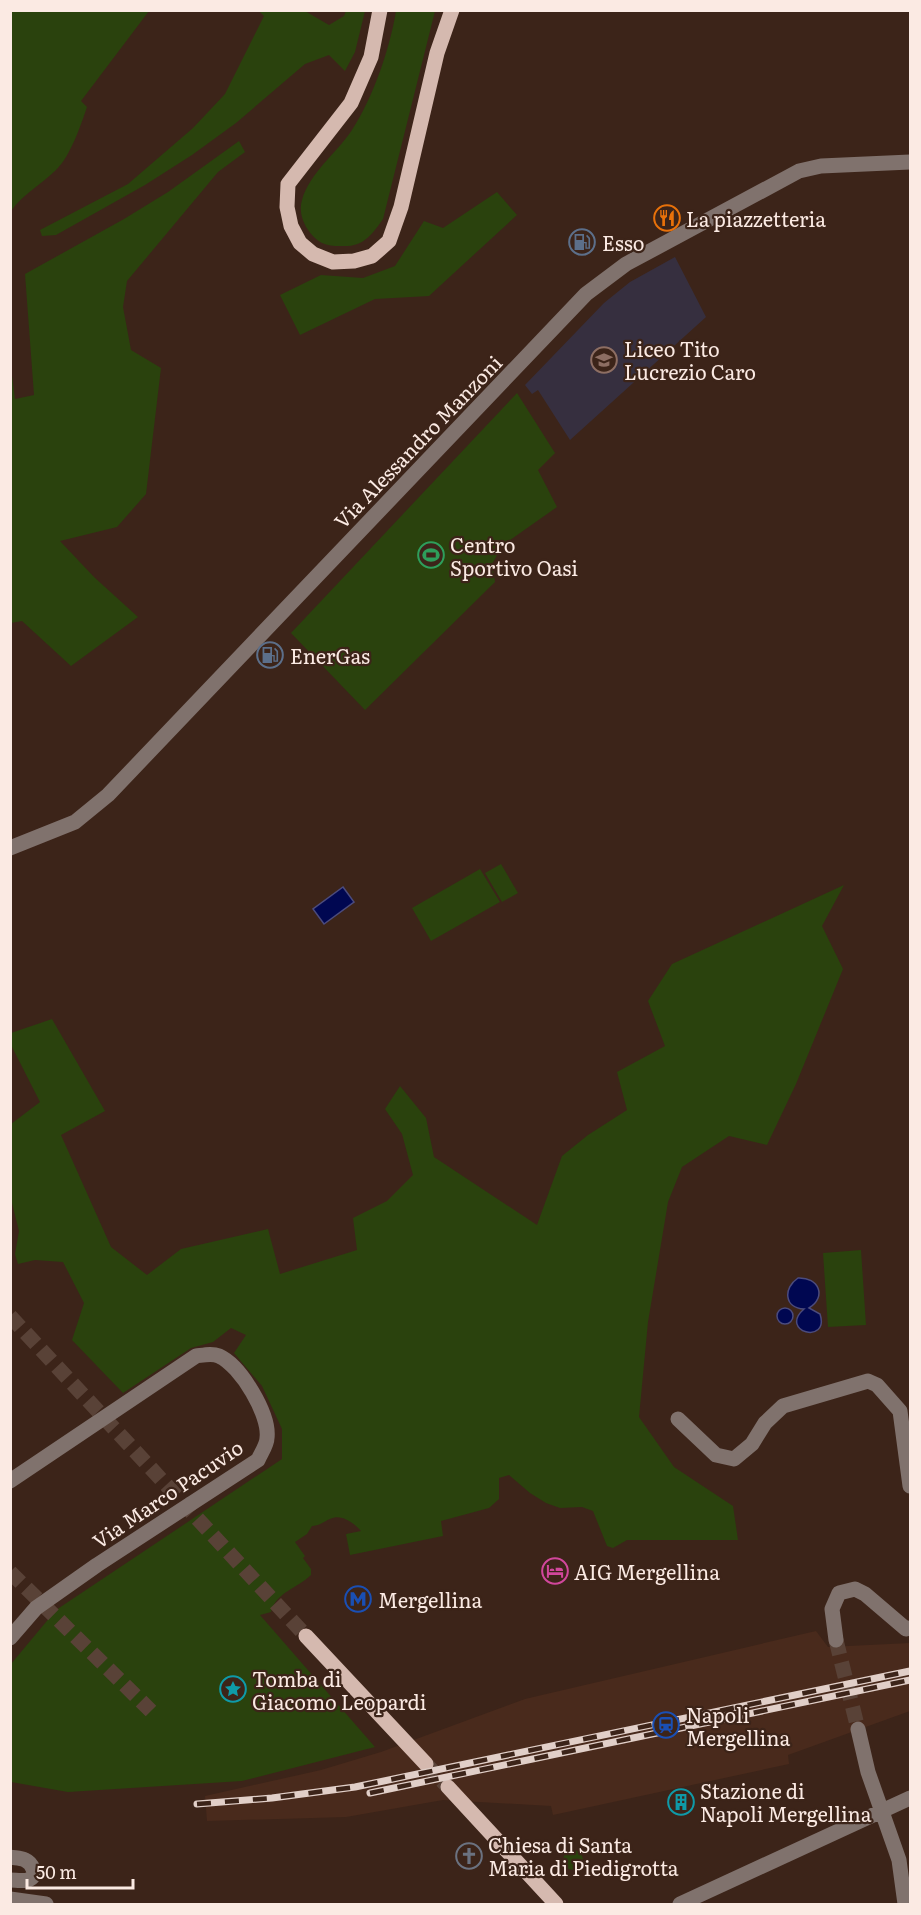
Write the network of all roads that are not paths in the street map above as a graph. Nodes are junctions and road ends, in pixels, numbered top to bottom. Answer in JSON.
{"nodes":[{"id":1,"x":380,"y":10,"type":"edge"},
{"id":2,"x":452,"y":10,"type":"edge"},
{"id":3,"x":910,"y":162,"type":"edge"},
{"id":4,"x":10,"y":848,"type":"edge"},
{"id":5,"x":678,"y":1419,"type":"dead end"},
{"id":6,"x":10,"y":1481,"type":"edge"},
{"id":7,"x":910,"y":1486,"type":"edge"},
{"id":8,"x":910,"y":1628,"type":"edge"},
{"id":9,"x":306,"y":1636,"type":"tunnel mouth"},
{"id":10,"x":10,"y":1638,"type":"edge"},
{"id":11,"x":836,"y":1640,"type":"tunnel mouth"},
{"id":12,"x":858,"y":1729,"type":"tunnel mouth"},
{"id":13,"x":426,"y":1764,"type":"tunnel mouth"},
{"id":14,"x":448,"y":1787,"type":"tunnel mouth"},
{"id":15,"x":910,"y":1798,"type":"edge"},
{"id":16,"x":881,"y":1810,"type":"junction"},
{"id":17,"x":10,"y":1857,"type":"edge"},
{"id":18,"x":10,"y":1880,"type":"edge"},
{"id":19,"x":547,"y":1896,"type":"edge"},
{"id":20,"x":10,"y":1899,"type":"edge"},
{"id":21,"x":46,"y":1905,"type":"edge"},
{"id":22,"x":564,"y":1905,"type":"edge"},
{"id":23,"x":680,"y":1905,"type":"edge"},
{"id":24,"x":905,"y":1905,"type":"edge"}],
"edges":[{"from":1,"to":2,"type":"main road"},
{"from":3,"to":4,"type":"street","name":"Via Alessandro Manzoni"},
{"from":5,"to":7,"type":"street"},
{"from":6,"to":10,"type":"street","name":"Via Marco Pacuvio"},
{"from":8,"to":11,"type":"street"},
{"from":9,"to":13,"type":"main road"},
{"from":12,"to":16,"type":"street"},
{"from":14,"to":19,"type":"main road"},
{"from":15,"to":16,"type":"street"},
{"from":16,"to":23,"type":"street"},
{"from":16,"to":24,"type":"street"},
{"from":17,"to":18,"type":"street"},
{"from":19,"to":22,"type":"main road"},
{"from":20,"to":21,"type":"street"}]}
